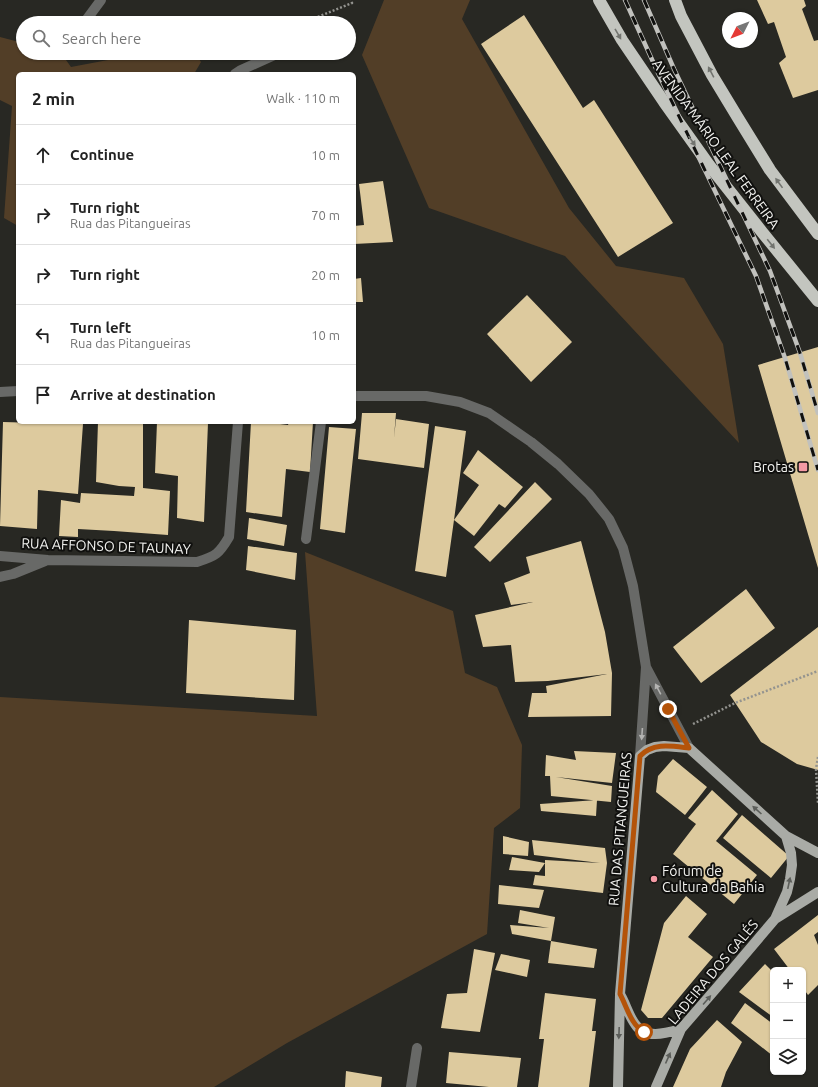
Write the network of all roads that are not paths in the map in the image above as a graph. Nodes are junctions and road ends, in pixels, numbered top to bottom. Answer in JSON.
{"nodes":[{"id":1,"x":101,"y":0,"type":"edge"},
{"id":2,"x":599,"y":0,"type":"edge"},
{"id":3,"x":675,"y":0,"type":"edge"},
{"id":4,"x":89,"y":16,"type":"edge"},
{"id":5,"x":264,"y":60,"type":"edge"},
{"id":6,"x":238,"y":72,"type":"edge"},
{"id":7,"x":802,"y":214,"type":"junction"},
{"id":8,"x":818,"y":223,"type":"edge"},
{"id":9,"x":818,"y":234,"type":"edge"},
{"id":10,"x":818,"y":301,"type":"edge"},
{"id":11,"x":16,"y":391,"type":"edge"},
{"id":12,"x":0,"y":392,"type":"edge"},
{"id":13,"x":356,"y":396,"type":"edge"},
{"id":14,"x":238,"y":424,"type":"edge"},
{"id":15,"x":321,"y":424,"type":"edge"},
{"id":16,"x":306,"y":540,"type":"dead end"},
{"id":17,"x":0,"y":556,"type":"edge"},
{"id":18,"x":48,"y":560,"type":"junction"},
{"id":19,"x":0,"y":577,"type":"edge"},
{"id":20,"x":646,"y":667,"type":"junction"},
{"id":21,"x":689,"y":748,"type":"junction"},
{"id":22,"x":640,"y":756,"type":"junction"},
{"id":23,"x":786,"y":836,"type":"junction"},
{"id":24,"x":818,"y":853,"type":"edge"},
{"id":25,"x":818,"y":892,"type":"edge"},
{"id":26,"x":775,"y":919,"type":"junction"},
{"id":27,"x":620,"y":994,"type":"junction"},
{"id":28,"x":681,"y":1029,"type":"junction"},
{"id":29,"x":417,"y":1048,"type":"dead end"},
{"id":30,"x":411,"y":1087,"type":"edge"},
{"id":31,"x":618,"y":1087,"type":"edge"},
{"id":32,"x":656,"y":1087,"type":"edge"}],
"edges":[{"from":1,"to":4,"type":"street"},
{"from":2,"to":10,"type":"highway","name":"AVENIDA MÁRIO LEAL FERREIRA","one_way":true},
{"from":7,"to":3,"type":"highway","name":"AVENIDA MÁRIO LEAL FERREIRA","one_way":true},
{"from":5,"to":6,"type":"street"},
{"from":7,"to":8,"type":"street"},
{"from":7,"to":9,"type":"highway","name":"AVENIDA MÁRIO LEAL FERREIRA"},
{"from":11,"to":12,"type":"street"},
{"from":13,"to":20,"type":"street","name":"RUA DAS PITANGUEIRAS"},
{"from":14,"to":18,"type":"street","name":"RUA AFFONSO DE TAUNAY"},
{"from":15,"to":16,"type":"street"},
{"from":17,"to":18,"type":"street","name":"RUA AFFONSO DE TAUNAY"},
{"from":18,"to":19,"type":"street"},
{"from":21,"to":20,"type":"street","name":"RUA DAS PITANGUEIRAS","one_way":true},
{"from":20,"to":22,"type":"street","name":"RUA DAS PITANGUEIRAS","one_way":true},
{"from":21,"to":22,"type":"main road"},
{"from":23,"to":21,"type":"main road","one_way":true},
{"from":22,"to":27,"type":"main road","name":"RUA DAS PITANGUEIRAS"},
{"from":23,"to":24,"type":"main road"},
{"from":26,"to":23,"type":"main road","one_way":true},
{"from":25,"to":26,"type":"main road"},
{"from":28,"to":26,"type":"main road","name":"LADEIRA DOS GALÉS","one_way":true},
{"from":27,"to":28,"type":"main road"},
{"from":27,"to":31,"type":"main road","one_way":true},
{"from":32,"to":28,"type":"main road","name":"LADEIRA DOS GALÉS","one_way":true},
{"from":29,"to":30,"type":"street"}]}
